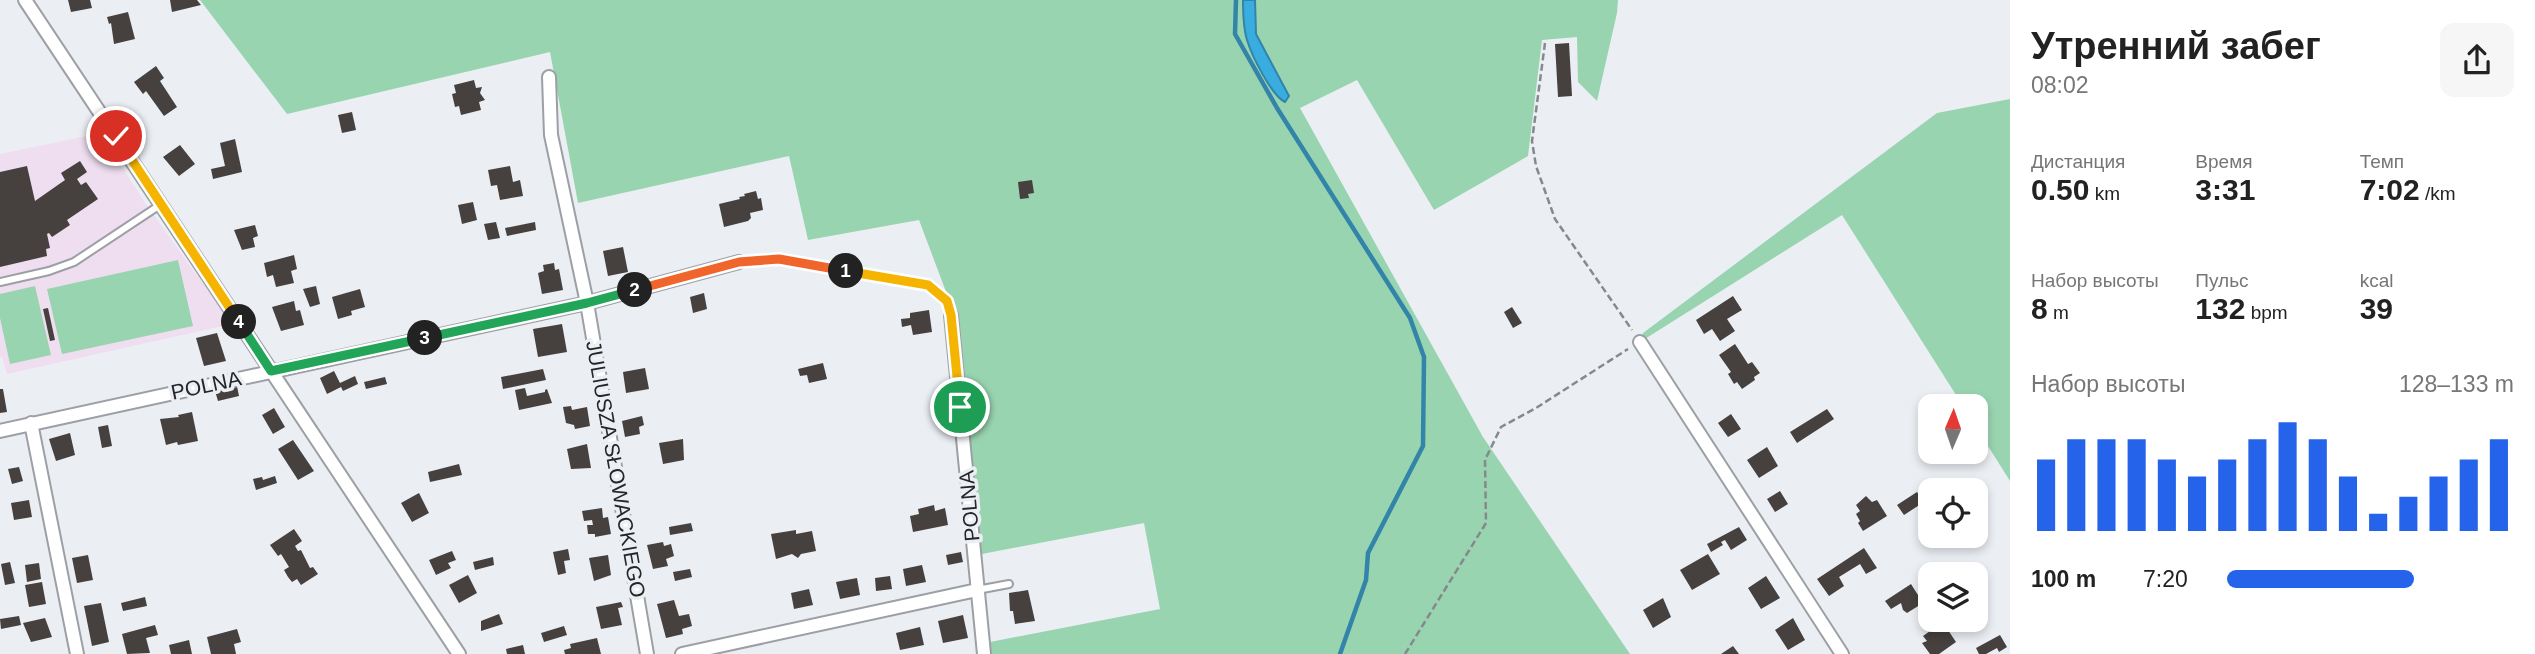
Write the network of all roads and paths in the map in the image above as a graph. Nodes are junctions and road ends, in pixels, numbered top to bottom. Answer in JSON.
{"nodes":[{"id":1,"x":25,"y":0,"type":"edge"},
{"id":2,"x":1545,"y":43,"type":"dead end"},
{"id":3,"x":549,"y":77,"type":"dead end"},
{"id":4,"x":161,"y":204,"type":"junction"},
{"id":5,"x":739,"y":262,"type":"joint"},
{"id":6,"x":0,"y":282,"type":"edge"},
{"id":7,"x":587,"y":303,"type":"junction"},
{"id":8,"x":951,"y":315,"type":"joint"},
{"id":9,"x":1640,"y":342,"type":"junction"},
{"id":10,"x":271,"y":371,"type":"junction"},
{"id":11,"x":31,"y":424,"type":"junction"},
{"id":12,"x":0,"y":431,"type":"edge"},
{"id":13,"x":1009,"y":584,"type":"dead end"},
{"id":14,"x":977,"y":590,"type":"junction"},
{"id":15,"x":77,"y":654,"type":"edge"},
{"id":16,"x":459,"y":654,"type":"edge"},
{"id":17,"x":648,"y":654,"type":"edge"},
{"id":18,"x":682,"y":654,"type":"edge"},
{"id":19,"x":984,"y":654,"type":"edge"},
{"id":20,"x":1405,"y":654,"type":"edge"},
{"id":21,"x":1842,"y":654,"type":"edge"}],
"edges":[{"from":1,"to":4,"type":"street"},
{"from":2,"to":9,"type":"path"},
{"from":3,"to":7,"type":"street","name":"JULIUSZA SŁOWACKIEGO"},
{"from":4,"to":6,"type":"lane"},
{"from":4,"to":10,"type":"street"},
{"from":5,"to":7,"type":"street","name":"POLNA"},
{"from":5,"to":8,"type":"path"},
{"from":7,"to":10,"type":"street","name":"POLNA"},
{"from":7,"to":17,"type":"street","name":"JULIUSZA SŁOWACKIEGO"},
{"from":8,"to":14,"type":"street","name":"POLNA"},
{"from":9,"to":20,"type":"path"},
{"from":9,"to":21,"type":"street"},
{"from":10,"to":11,"type":"street","name":"POLNA"},
{"from":10,"to":16,"type":"street"},
{"from":11,"to":12,"type":"street","name":"POLNA"},
{"from":11,"to":15,"type":"street"},
{"from":13,"to":14,"type":"lane"},
{"from":14,"to":18,"type":"street"},
{"from":14,"to":19,"type":"street","name":"POLNA"}]}
